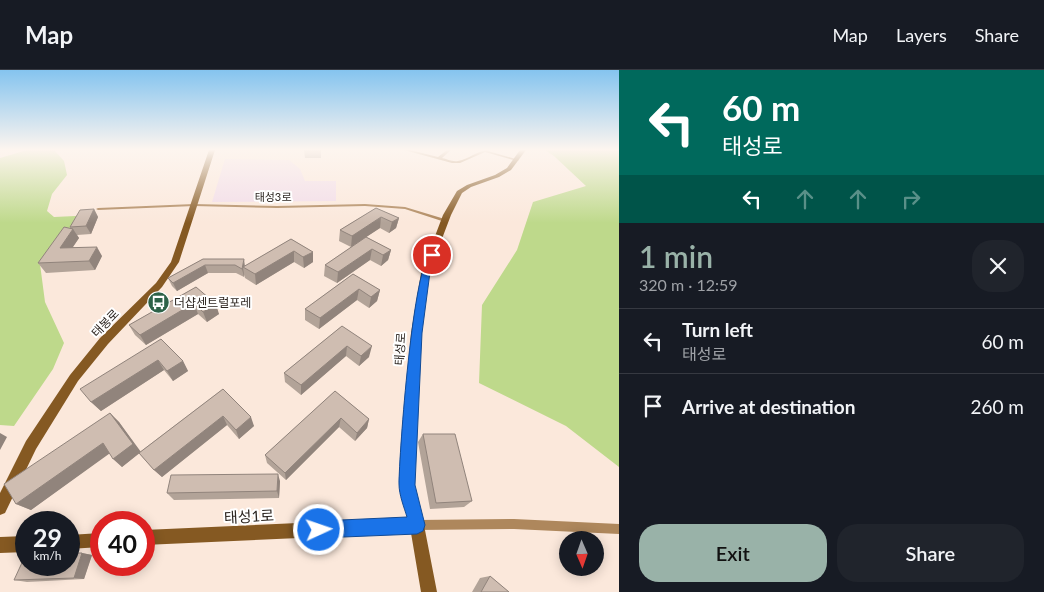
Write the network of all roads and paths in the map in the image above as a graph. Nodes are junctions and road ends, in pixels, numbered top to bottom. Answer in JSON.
{"nodes":[{"id":1,"x":204,"y":174,"type":"edge"},
{"id":2,"x":500,"y":174,"type":"edge"},
{"id":3,"x":194,"y":205,"type":"junction"},
{"id":4,"x":98,"y":210,"type":"dead end"},
{"id":5,"x":445,"y":220,"type":"junction"},
{"id":6,"x":0,"y":508,"type":"edge"},
{"id":7,"x":417,"y":525,"type":"junction"},
{"id":8,"x":619,"y":529,"type":"edge"},
{"id":9,"x":155,"y":537,"type":"edge"},
{"id":10,"x":15,"y":544,"type":"edge"},
{"id":11,"x":0,"y":545,"type":"edge"},
{"id":12,"x":429,"y":592,"type":"edge"}],
"edges":[{"from":1,"to":3,"type":"street","name":"태봉로"},
{"from":2,"to":5,"type":"street","name":"태성로"},
{"from":3,"to":4,"type":"street","name":"태성3로"},
{"from":3,"to":5,"type":"street","name":"태성3로"},
{"from":3,"to":6,"type":"street","name":"태봉로"},
{"from":5,"to":7,"type":"street","name":"태성로"},
{"from":7,"to":8,"type":"street"},
{"from":7,"to":9,"type":"street","name":"태성1로"},
{"from":7,"to":12,"type":"street","name":"태성로"},
{"from":10,"to":11,"type":"street"}]}
